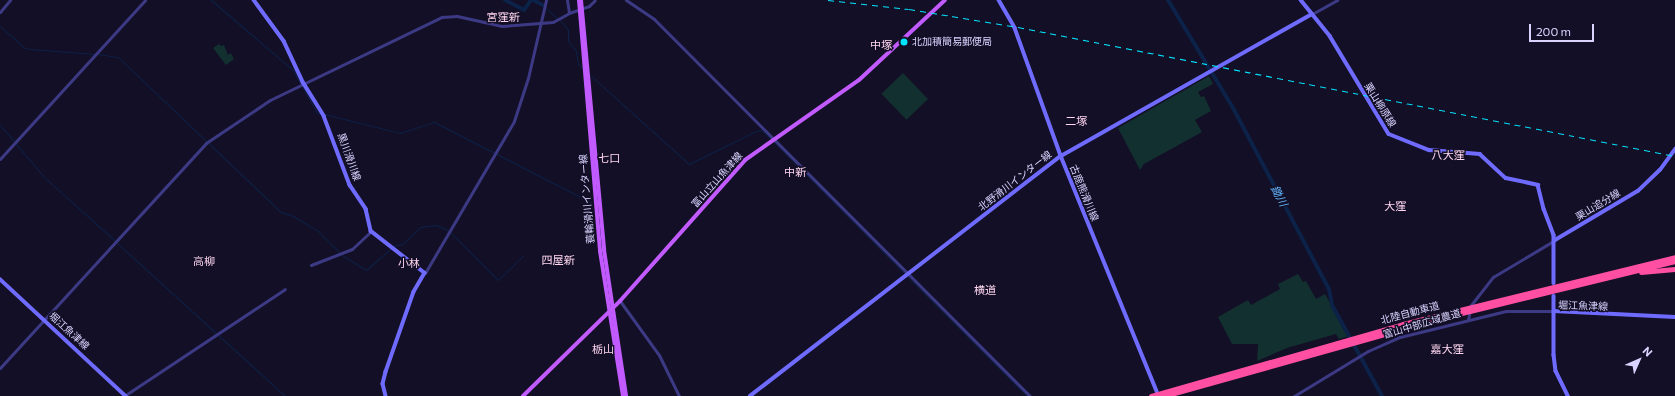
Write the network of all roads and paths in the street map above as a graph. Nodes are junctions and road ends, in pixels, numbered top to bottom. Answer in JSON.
{"nodes":[{"id":1,"x":10,"y":0,"type":"edge"},
{"id":2,"x":145,"y":0,"type":"edge"},
{"id":3,"x":254,"y":0,"type":"edge"},
{"id":4,"x":546,"y":0,"type":"edge"},
{"id":5,"x":567,"y":0,"type":"edge"},
{"id":6,"x":580,"y":0,"type":"edge"},
{"id":7,"x":595,"y":0,"type":"edge"},
{"id":8,"x":626,"y":0,"type":"edge"},
{"id":9,"x":945,"y":0,"type":"edge"},
{"id":10,"x":999,"y":0,"type":"edge"},
{"id":11,"x":1301,"y":0,"type":"edge"},
{"id":12,"x":1337,"y":0,"type":"edge"},
{"id":13,"x":580,"y":9,"type":"junction"},
{"id":14,"x":0,"y":12,"type":"edge"},
{"id":15,"x":569,"y":13,"type":"junction"},
{"id":16,"x":1312,"y":14,"type":"junction"},
{"id":17,"x":541,"y":24,"type":"junction"},
{"id":18,"x":303,"y":82,"type":"junction"},
{"id":19,"x":773,"y":138,"type":"junction"},
{"id":20,"x":1675,"y":149,"type":"edge"},
{"id":21,"x":1061,"y":156,"type":"junction"},
{"id":22,"x":0,"y":159,"type":"edge"},
{"id":23,"x":371,"y":231,"type":"junction"},
{"id":24,"x":1555,"y":240,"type":"junction"},
{"id":25,"x":1675,"y":258,"type":"edge"},
{"id":26,"x":1675,"y":261,"type":"edge"},
{"id":27,"x":311,"y":265,"type":"dead end"},
{"id":28,"x":1675,"y":269,"type":"edge"},
{"id":29,"x":426,"y":274,"type":"junction"},
{"id":30,"x":908,"y":274,"type":"junction"},
{"id":31,"x":0,"y":279,"type":"edge"},
{"id":32,"x":1554,"y":283,"type":"dead end"},
{"id":33,"x":1581,"y":283,"type":"junction"},
{"id":34,"x":285,"y":289,"type":"dead end"},
{"id":35,"x":1554,"y":296,"type":"dead end"},
{"id":36,"x":620,"y":301,"type":"junction"},
{"id":37,"x":1478,"y":306,"type":"junction"},
{"id":38,"x":611,"y":309,"type":"junction"},
{"id":39,"x":1554,"y":311,"type":"junction"},
{"id":40,"x":1675,"y":317,"type":"edge"},
{"id":41,"x":44,"y":320,"type":"junction"},
{"id":42,"x":1468,"y":320,"type":"junction"},
{"id":43,"x":0,"y":368,"type":"edge"},
{"id":44,"x":1247,"y":369,"type":"junction"},
{"id":45,"x":1157,"y":391,"type":"dead end"},
{"id":46,"x":125,"y":396,"type":"edge"},
{"id":47,"x":386,"y":396,"type":"edge"},
{"id":48,"x":524,"y":396,"type":"edge"},
{"id":49,"x":623,"y":396,"type":"edge"},
{"id":50,"x":626,"y":396,"type":"edge"},
{"id":51,"x":679,"y":396,"type":"edge"},
{"id":52,"x":750,"y":396,"type":"edge"},
{"id":53,"x":1030,"y":396,"type":"edge"},
{"id":54,"x":1151,"y":396,"type":"edge"},
{"id":55,"x":1164,"y":396,"type":"edge"},
{"id":56,"x":1294,"y":396,"type":"edge"},
{"id":57,"x":1568,"y":396,"type":"edge"}],
"edges":[{"from":1,"to":14,"type":"street"},
{"from":2,"to":22,"type":"street"},
{"from":3,"to":18,"type":"main road","name":"黒川滑川線"},
{"from":4,"to":17,"type":"street"},
{"from":5,"to":15,"type":"street"},
{"from":6,"to":13,"type":"main road","name":"蓑輪滑川インター線"},
{"from":7,"to":13,"type":"street"},
{"from":8,"to":19,"type":"street"},
{"from":9,"to":19,"type":"main road","name":"富山立山魚津線"},
{"from":10,"to":21,"type":"main road","name":"古鹿熊滑川線"},
{"from":11,"to":16,"type":"main road","name":"栗山柳原線"},
{"from":12,"to":16,"type":"street"},
{"from":13,"to":15,"type":"street"},
{"from":13,"to":38,"type":"main road","name":"蓑輪滑川インター線"},
{"from":15,"to":17,"type":"street"},
{"from":16,"to":21,"type":"main road","name":"北野滑川インター線"},
{"from":16,"to":24,"type":"main road","name":"栗山柳原線"},
{"from":17,"to":18,"type":"street"},
{"from":17,"to":29,"type":"street"},
{"from":18,"to":23,"type":"main road","name":"黒川滑川線"},
{"from":18,"to":41,"type":"street"},
{"from":19,"to":30,"type":"street"},
{"from":19,"to":36,"type":"main road","name":"富山立山魚津線"},
{"from":20,"to":24,"type":"main road","name":"栗山追分線"},
{"from":21,"to":30,"type":"main road","name":"北野滑川インター線"},
{"from":21,"to":45,"type":"main road","name":"古鹿熊滑川線"},
{"from":23,"to":27,"type":"street"},
{"from":23,"to":29,"type":"main road"},
{"from":24,"to":32,"type":"main road"},
{"from":24,"to":42,"type":"street","name":"富山中部広域農道"},
{"from":25,"to":37,"type":"highway","name":"北陸自動車道"},
{"from":26,"to":33,"type":"highway","name":"北陸自動車道"},
{"from":28,"to":33,"type":"highway"},
{"from":29,"to":47,"type":"main road"},
{"from":30,"to":52,"type":"main road","name":"北野滑川インター線"},
{"from":30,"to":53,"type":"street"},
{"from":31,"to":41,"type":"main road","name":"堀江魚津線"},
{"from":33,"to":37,"type":"highway","name":"北陸自動車道"},
{"from":34,"to":46,"type":"street"},
{"from":35,"to":39,"type":"main road"},
{"from":36,"to":38,"type":"main road","name":"富山立山魚津線"},
{"from":36,"to":51,"type":"street"},
{"from":37,"to":44,"type":"highway","name":"北陸自動車道"},
{"from":38,"to":48,"type":"main road","name":"富山立山魚津線"},
{"from":38,"to":49,"type":"main road","name":"蓑輪滑川インター線"},
{"from":38,"to":50,"type":"main road","name":"蓑輪滑川インター線"},
{"from":39,"to":40,"type":"main road","name":"堀江魚津線"},
{"from":39,"to":42,"type":"street"},
{"from":39,"to":57,"type":"main road","name":"堀江魚津線"},
{"from":41,"to":43,"type":"street"},
{"from":41,"to":46,"type":"main road","name":"堀江魚津線"},
{"from":42,"to":56,"type":"street","name":"富山中部広域農道"},
{"from":44,"to":54,"type":"highway","name":"北陸自動車道"},
{"from":44,"to":55,"type":"highway","name":"北陸自動車道"}]}
